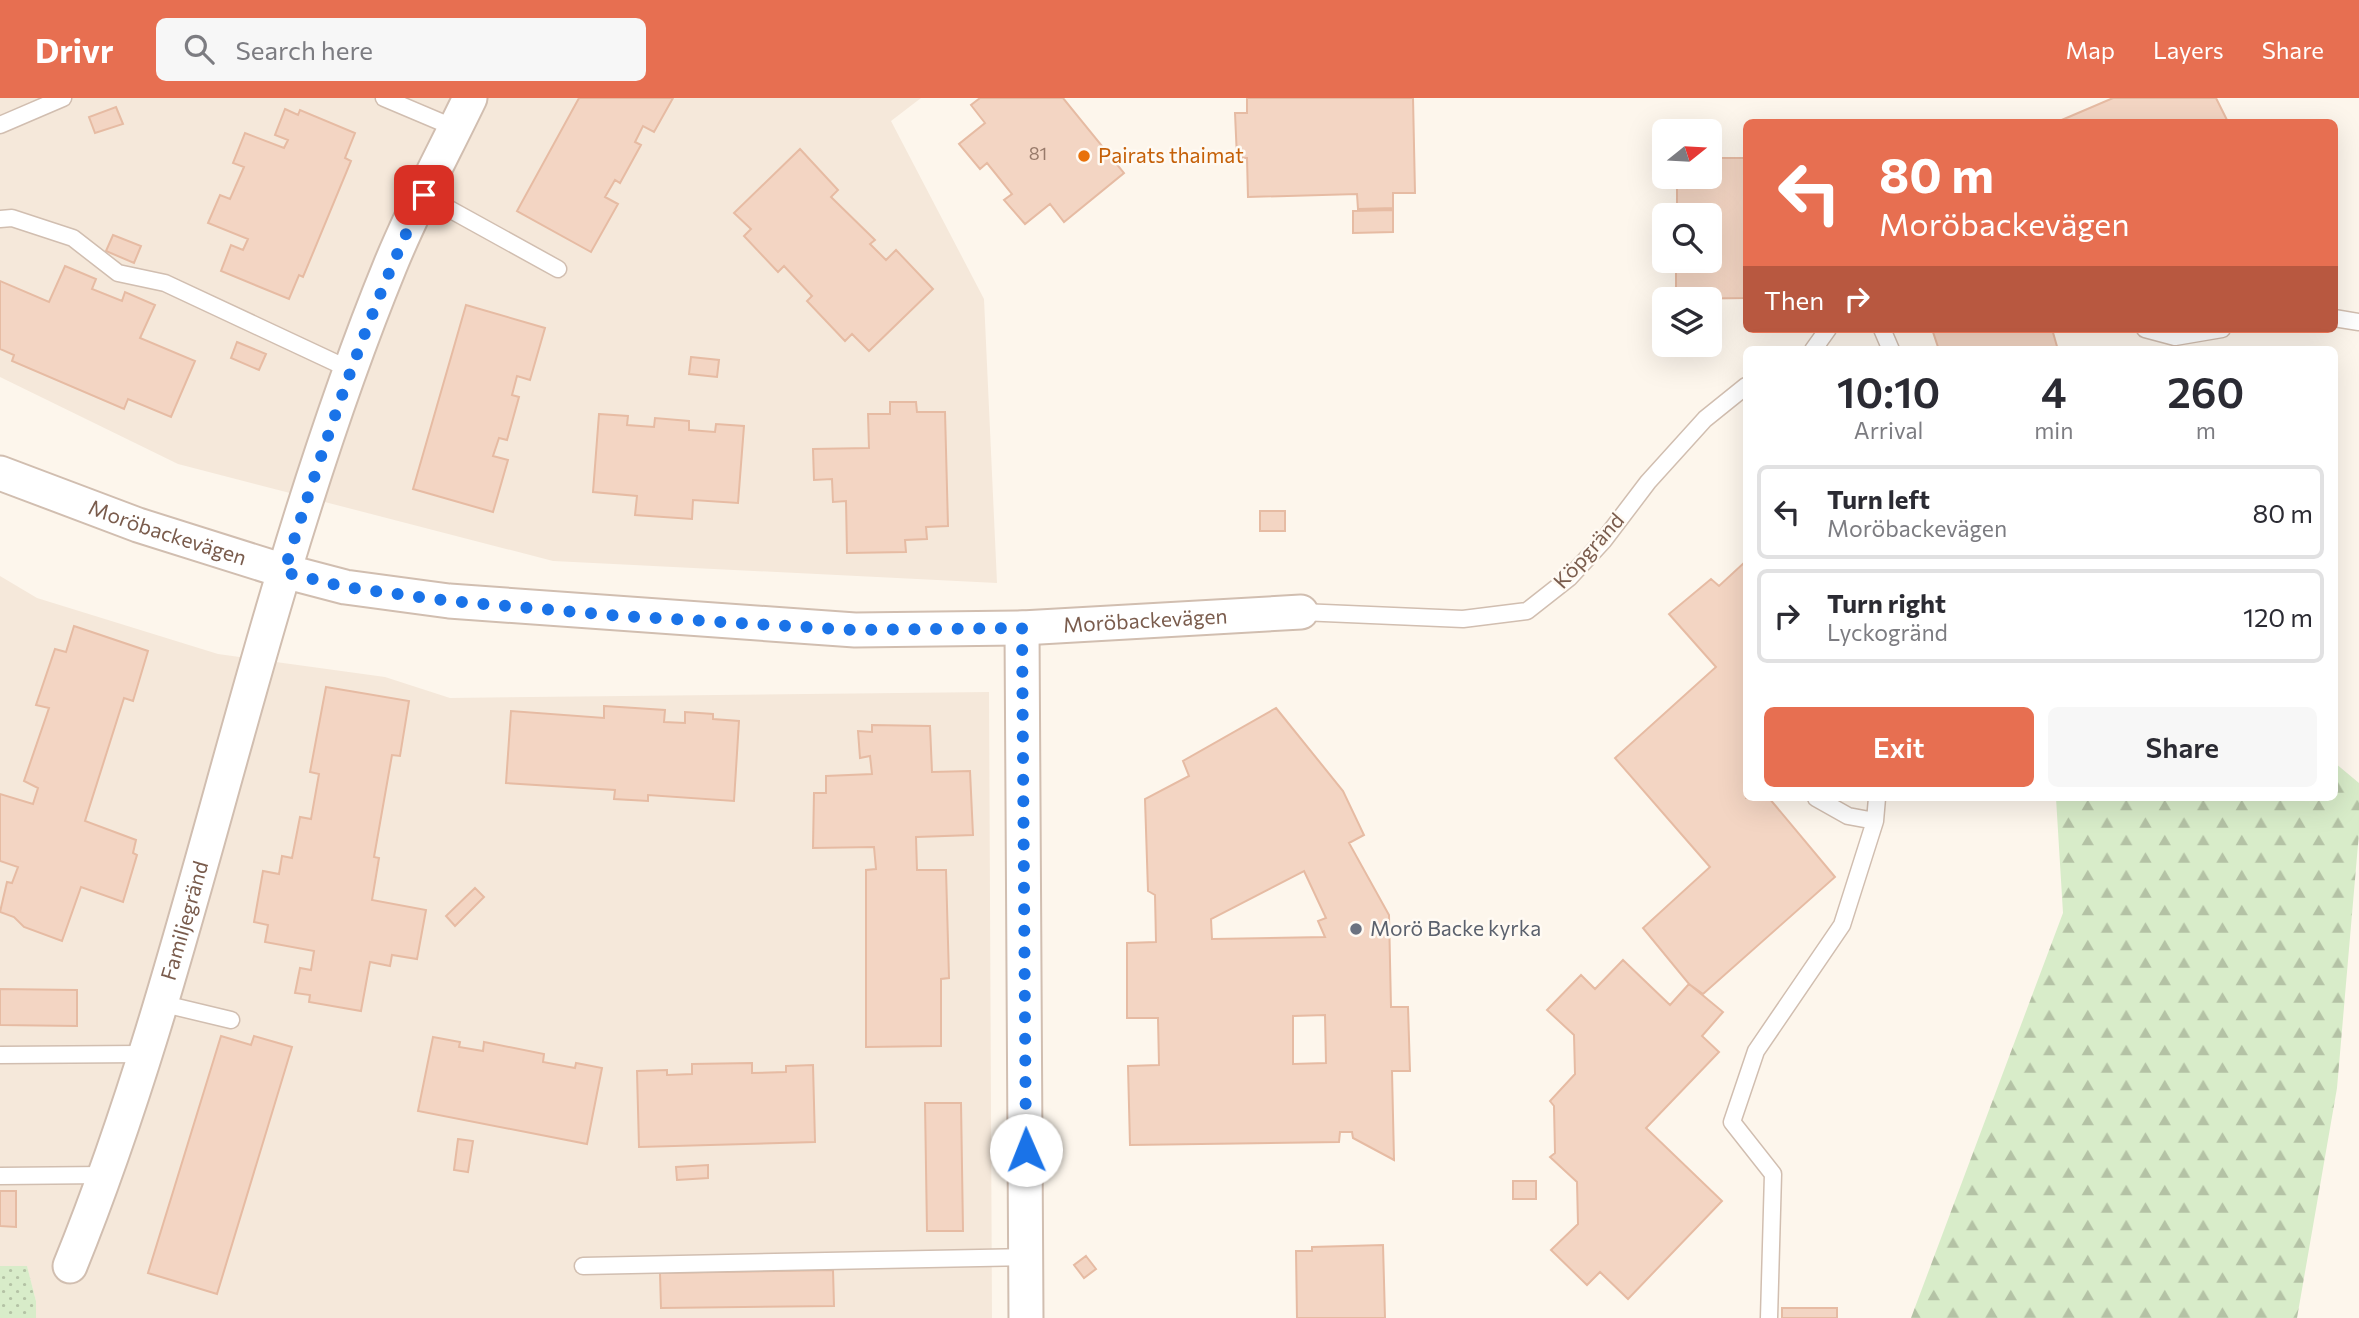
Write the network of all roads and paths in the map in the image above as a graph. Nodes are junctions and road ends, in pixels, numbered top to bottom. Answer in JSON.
{"nodes":[{"id":1,"x":63,"y":98,"type":"edge"},
{"id":2,"x":383,"y":98,"type":"edge"},
{"id":3,"x":470,"y":98,"type":"edge"},
{"id":4,"x":0,"y":125,"type":"edge"},
{"id":5,"x":455,"y":128,"type":"junction"},
{"id":6,"x":424,"y":195,"type":"junction"},
{"id":7,"x":0,"y":219,"type":"edge"},
{"id":8,"x":558,"y":270,"type":"dead end"},
{"id":9,"x":2338,"y":319,"type":"edge"},
{"id":10,"x":2359,"y":322,"type":"edge"},
{"id":11,"x":2160,"y":333,"type":"edge"},
{"id":12,"x":2198,"y":333,"type":"edge"},
{"id":13,"x":351,"y":370,"type":"junction"},
{"id":14,"x":1743,"y":388,"type":"edge"},
{"id":15,"x":0,"y":473,"type":"edge"},
{"id":16,"x":284,"y":572,"type":"junction"},
{"id":17,"x":1301,"y":612,"type":"joint"},
{"id":18,"x":1022,"y":628,"type":"junction"},
{"id":19,"x":1821,"y":801,"type":"edge"},
{"id":20,"x":1877,"y":801,"type":"edge"},
{"id":21,"x":1875,"y":821,"type":"junction"},
{"id":22,"x":160,"y":1003,"type":"junction"},
{"id":23,"x":231,"y":1020,"type":"dead end"},
{"id":24,"x":143,"y":1054,"type":"junction"},
{"id":25,"x":0,"y":1055,"type":"edge"},
{"id":26,"x":107,"y":1175,"type":"junction"},
{"id":27,"x":0,"y":1176,"type":"edge"},
{"id":28,"x":1027,"y":1257,"type":"junction"},
{"id":29,"x":70,"y":1266,"type":"dead end"},
{"id":30,"x":583,"y":1266,"type":"dead end"},
{"id":31,"x":1026,"y":1318,"type":"edge"},
{"id":32,"x":1769,"y":1318,"type":"edge"}],
"edges":[{"from":1,"to":4,"type":"lane"},
{"from":2,"to":5,"type":"lane"},
{"from":3,"to":5,"type":"street","name":"Familjegränd"},
{"from":5,"to":6,"type":"street","name":"Familjegränd"},
{"from":6,"to":8,"type":"lane"},
{"from":6,"to":13,"type":"street","name":"Familjegränd"},
{"from":7,"to":13,"type":"lane"},
{"from":9,"to":10,"type":"lane"},
{"from":11,"to":12,"type":"lane"},
{"from":13,"to":16,"type":"street","name":"Familjegränd"},
{"from":14,"to":17,"type":"lane","name":"Köpgränd"},
{"from":15,"to":16,"type":"street","name":"Moröbackevägen"},
{"from":16,"to":18,"type":"street","name":"Moröbackevägen"},
{"from":16,"to":22,"type":"street","name":"Familjegränd"},
{"from":17,"to":18,"type":"street","name":"Moröbackevägen"},
{"from":18,"to":28,"type":"street"},
{"from":19,"to":21,"type":"lane"},
{"from":20,"to":21,"type":"lane"},
{"from":21,"to":32,"type":"lane"},
{"from":22,"to":23,"type":"lane"},
{"from":22,"to":24,"type":"street","name":"Familjegränd"},
{"from":24,"to":25,"type":"lane"},
{"from":24,"to":26,"type":"street","name":"Familjegränd"},
{"from":26,"to":27,"type":"lane"},
{"from":26,"to":29,"type":"street","name":"Familjegränd"},
{"from":28,"to":30,"type":"lane"},
{"from":28,"to":31,"type":"street"}]}
